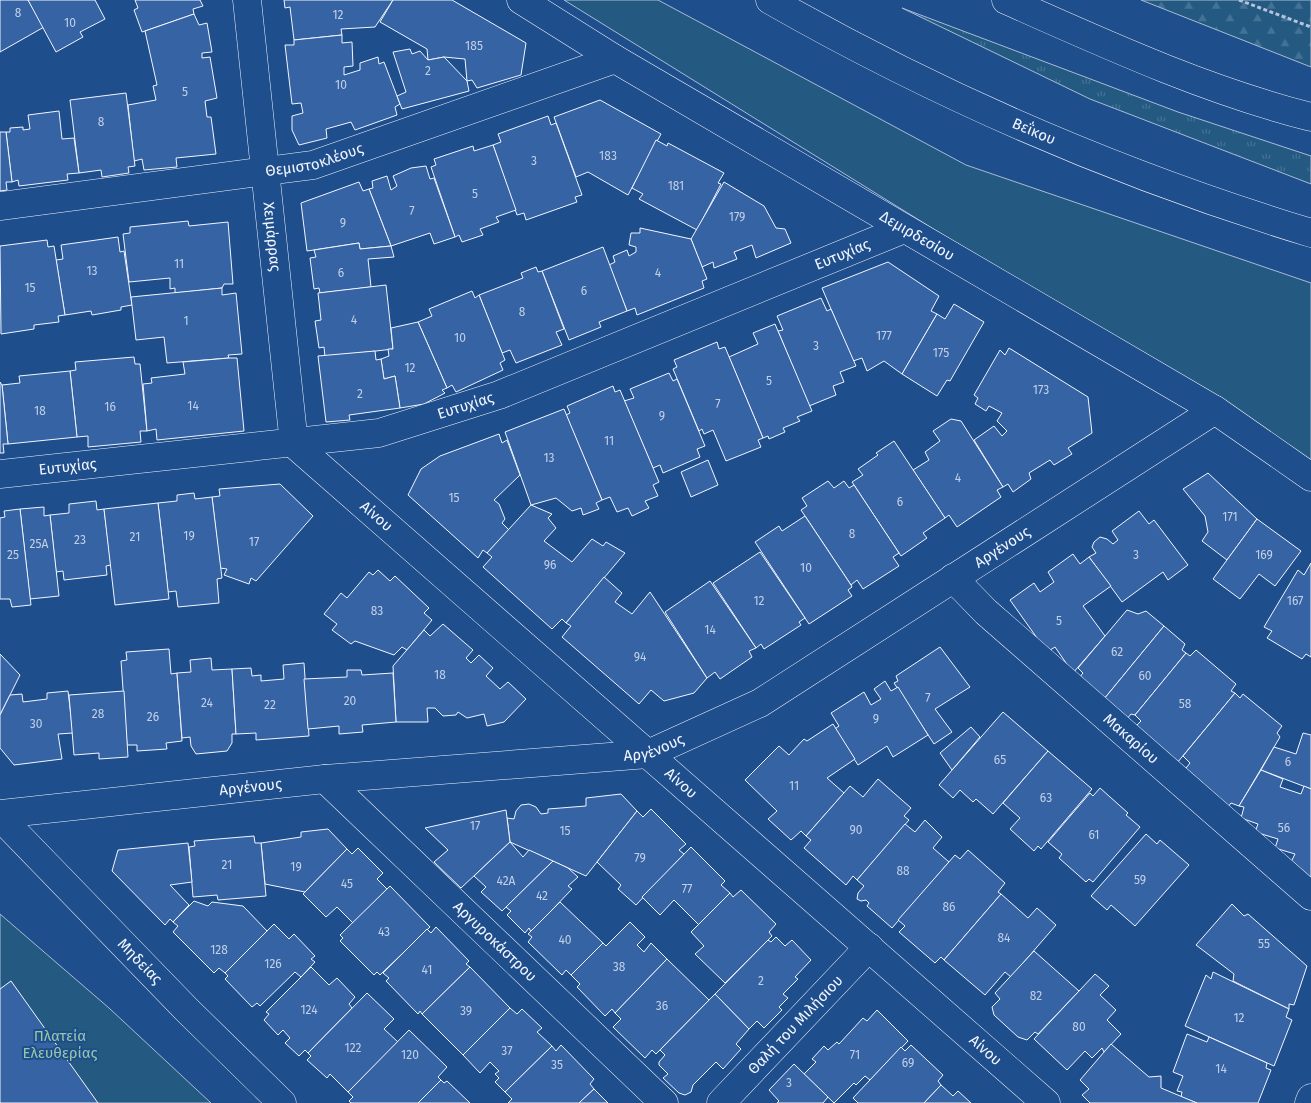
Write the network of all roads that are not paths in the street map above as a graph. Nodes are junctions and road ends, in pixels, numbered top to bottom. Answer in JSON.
{"nodes":[{"id":1,"x":248,"y":0,"type":"edge"},
{"id":2,"x":521,"y":0,"type":"edge"},
{"id":3,"x":770,"y":0,"type":"edge"},
{"id":4,"x":1006,"y":0,"type":"edge"},
{"id":5,"x":615,"y":59,"type":"junction"},
{"id":6,"x":1311,"y":117,"type":"edge"},
{"id":7,"x":265,"y":173,"type":"junction"},
{"id":8,"x":0,"y":206,"type":"edge"},
{"id":9,"x":904,"y":229,"type":"junction"},
{"id":10,"x":1311,"y":233,"type":"edge"},
{"id":11,"x":1215,"y":410,"type":"junction"},
{"id":12,"x":294,"y":444,"type":"junction"},
{"id":13,"x":0,"y":474,"type":"edge"},
{"id":14,"x":1311,"y":477,"type":"edge"},
{"id":15,"x":953,"y":578,"type":"junction"},
{"id":16,"x":648,"y":754,"type":"junction"},
{"id":17,"x":325,"y":779,"type":"junction"},
{"id":18,"x":0,"y":816,"type":"edge"},
{"id":19,"x":1311,"y":896,"type":"edge"},
{"id":20,"x":869,"y":947,"type":"junction"},
{"id":21,"x":1311,"y":1098,"type":"edge"},
{"id":22,"x":282,"y":1103,"type":"edge"},
{"id":23,"x":664,"y":1103,"type":"edge"},
{"id":24,"x":721,"y":1103,"type":"edge"},
{"id":25,"x":1046,"y":1103,"type":"edge"},
{"id":26,"x":1309,"y":1103,"type":"edge"}],
"edges":[{"from":1,"to":7,"type":"street","name":"Χειμάρρας"},
{"from":2,"to":5,"type":"street","name":"Δεμιρδεσίου"},
{"from":3,"to":10,"type":"street","name":"Βεΐκου"},
{"from":4,"to":6,"type":"street"},
{"from":5,"to":7,"type":"street","name":"Θεμιστοκλέους"},
{"from":5,"to":9,"type":"street","name":"Δεμιρδεσίου"},
{"from":7,"to":8,"type":"street","name":"Θεμιστοκλέους"},
{"from":7,"to":12,"type":"street","name":"Χειμάρρας"},
{"from":9,"to":11,"type":"street","name":"Δεμιρδεσίου"},
{"from":9,"to":12,"type":"street","name":"Ευτυχίας"},
{"from":11,"to":14,"type":"street","name":"Δεμιρδεσίου"},
{"from":11,"to":15,"type":"street","name":"Αργένους"},
{"from":12,"to":13,"type":"street","name":"Ευτυχίας"},
{"from":12,"to":16,"type":"street","name":"Αίνου"},
{"from":15,"to":16,"type":"street","name":"Αργένους"},
{"from":15,"to":19,"type":"street","name":"Μακαρίου"},
{"from":16,"to":17,"type":"street","name":"Αργένους"},
{"from":16,"to":20,"type":"street","name":"Αίνου"},
{"from":17,"to":18,"type":"street","name":"Αργένους"},
{"from":17,"to":23,"type":"street","name":"Αργυροκάστρου"},
{"from":18,"to":22,"type":"street","name":"Μηδείας"},
{"from":20,"to":24,"type":"street","name":"Θαλή του Μιλήσιου"},
{"from":20,"to":25,"type":"street","name":"Αίνου"},
{"from":21,"to":26,"type":"street"}]}
